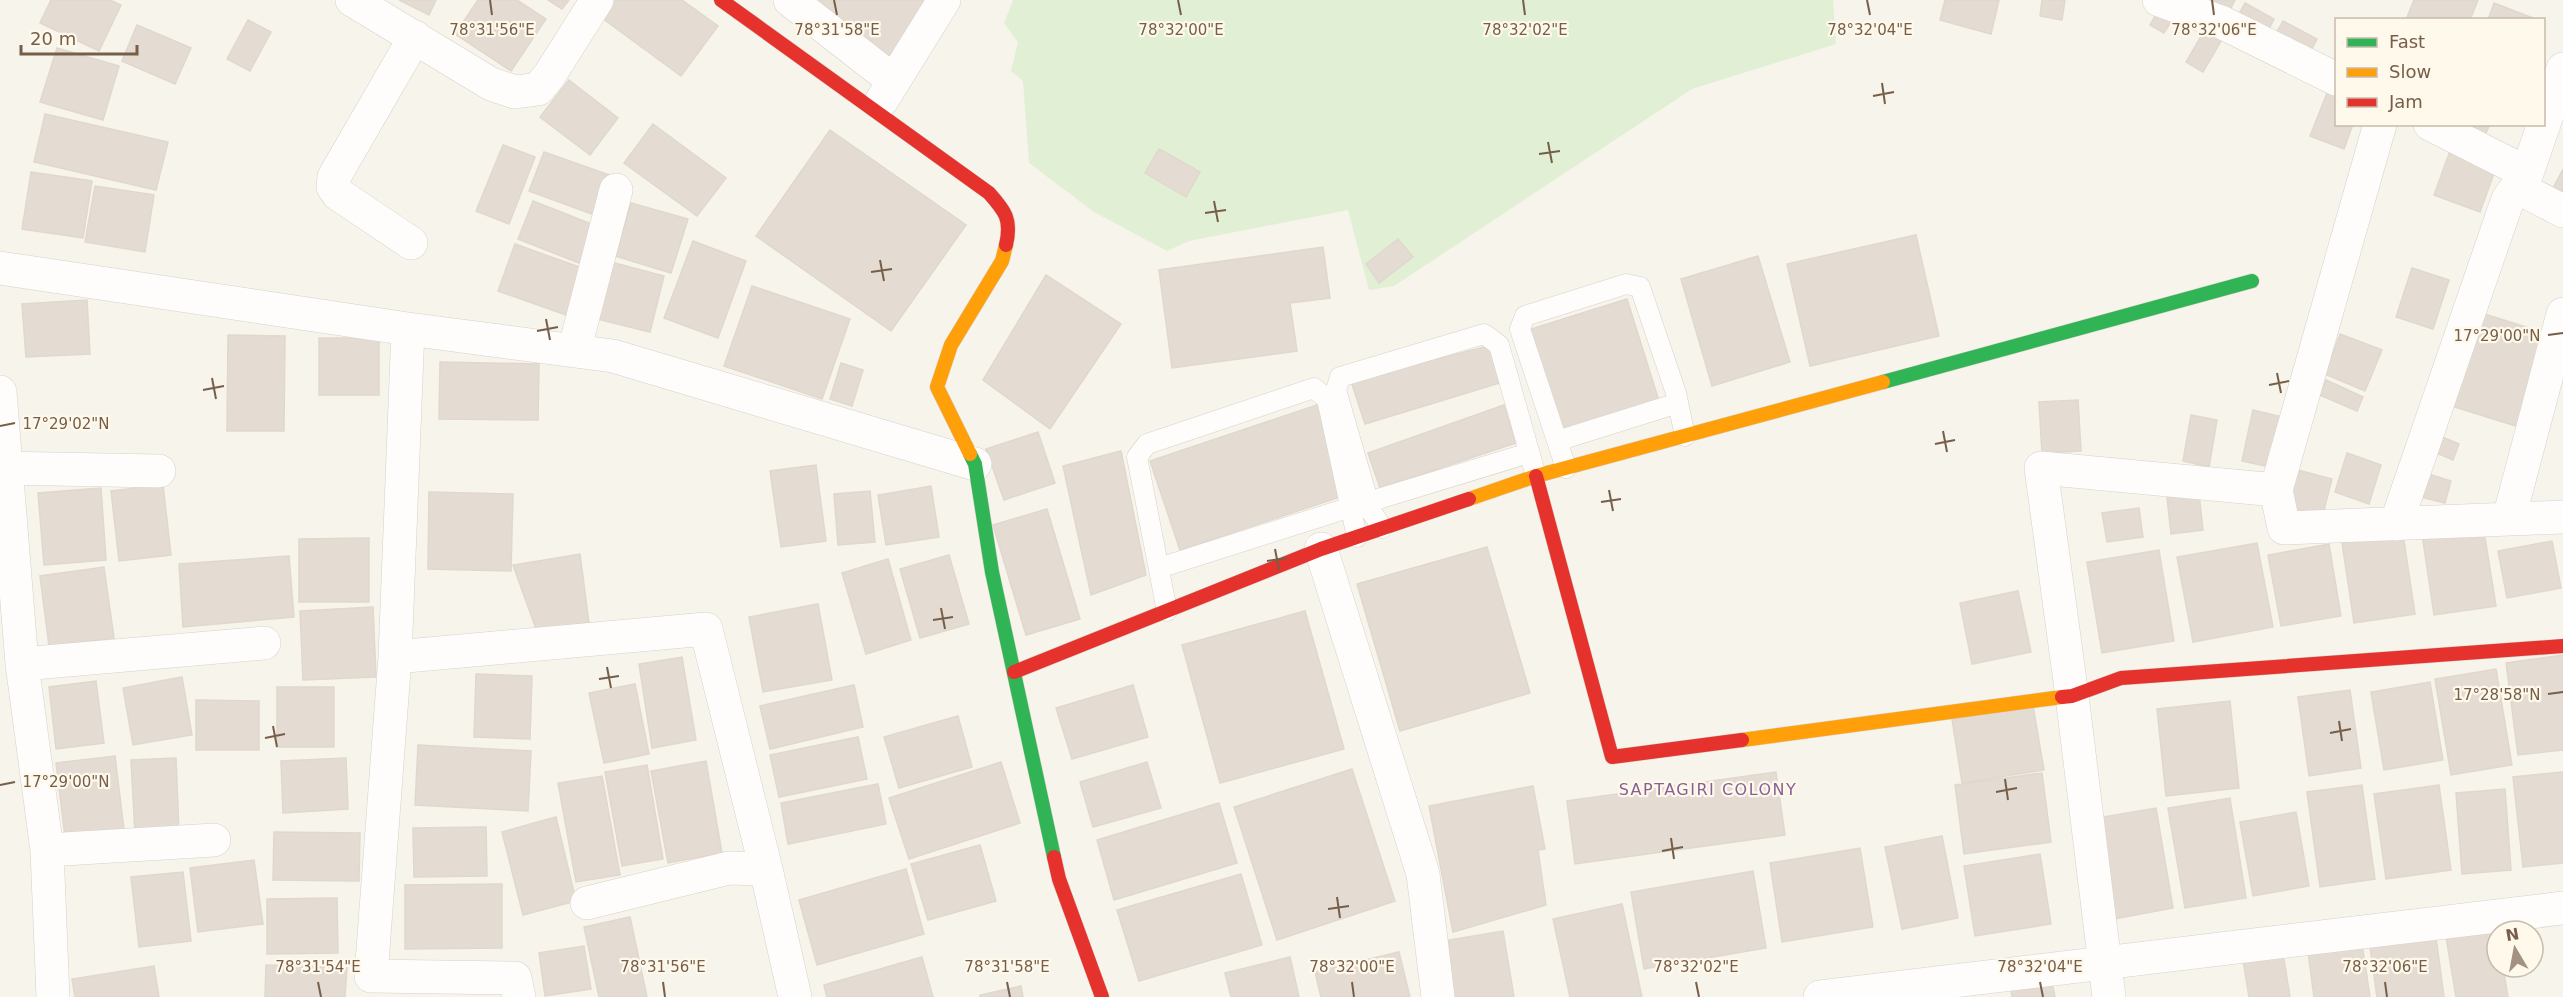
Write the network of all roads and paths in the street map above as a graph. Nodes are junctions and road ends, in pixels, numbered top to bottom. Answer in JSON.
{"nodes":[{"id":1,"x":352,"y":0,"type":"edge"},
{"id":2,"x":597,"y":0,"type":"edge"},
{"id":3,"x":721,"y":0,"type":"edge"},
{"id":4,"x":790,"y":0,"type":"edge"},
{"id":5,"x":944,"y":0,"type":"edge"},
{"id":6,"x":2159,"y":0,"type":"edge"},
{"id":7,"x":765,"y":32,"type":"junction"},
{"id":8,"x":415,"y":37,"type":"junction"},
{"id":9,"x":2563,"y":69,"type":"edge"},
{"id":10,"x":2335,"y":77,"type":"edge"},
{"id":11,"x":894,"y":81,"type":"junction"},
{"id":12,"x":875,"y":112,"type":"junction"},
{"id":13,"x":2545,"y":118,"type":"edge"},
{"id":14,"x":2379,"y":126,"type":"edge"},
{"id":15,"x":2433,"y":126,"type":"edge"},
{"id":16,"x":2542,"y":126,"type":"edge"},
{"id":17,"x":2522,"y":180,"type":"junction"},
{"id":18,"x":616,"y":190,"type":"dead end"},
{"id":19,"x":2563,"y":211,"type":"edge"},
{"id":20,"x":411,"y":243,"type":"dead end"},
{"id":21,"x":0,"y":268,"type":"edge"},
{"id":22,"x":2252,"y":281,"type":"dead end"},
{"id":23,"x":2563,"y":314,"type":"edge"},
{"id":24,"x":408,"y":329,"type":"junction"},
{"id":25,"x":574,"y":351,"type":"junction"},
{"id":26,"x":0,"y":392,"type":"edge"},
{"id":27,"x":1678,"y":403,"type":"junction"},
{"id":28,"x":1685,"y":436,"type":"junction"},
{"id":29,"x":1557,"y":441,"type":"junction"},
{"id":30,"x":1529,"y":453,"type":"junction"},
{"id":31,"x":975,"y":465,"type":"junction"},
{"id":32,"x":3,"y":468,"type":"edge"},
{"id":33,"x":1566,"y":468,"type":"junction"},
{"id":34,"x":159,"y":471,"type":"dead end"},
{"id":35,"x":1536,"y":476,"type":"junction"},
{"id":36,"x":2276,"y":490,"type":"junction"},
{"id":37,"x":1360,"y":505,"type":"junction"},
{"id":38,"x":2563,"y":517,"type":"edge"},
{"id":39,"x":2509,"y":518,"type":"junction"},
{"id":40,"x":2396,"y":524,"type":"junction"},
{"id":41,"x":1382,"y":528,"type":"junction"},
{"id":42,"x":1357,"y":537,"type":"junction"},
{"id":43,"x":1322,"y":549,"type":"junction"},
{"id":44,"x":1159,"y":568,"type":"junction"},
{"id":45,"x":1167,"y":611,"type":"junction"},
{"id":46,"x":264,"y":643,"type":"dead end"},
{"id":47,"x":2563,"y":646,"type":"edge"},
{"id":48,"x":394,"y":657,"type":"junction"},
{"id":49,"x":21,"y":664,"type":"junction"},
{"id":50,"x":1014,"y":672,"type":"junction"},
{"id":51,"x":2072,"y":696,"type":"junction"},
{"id":52,"x":214,"y":840,"type":"dead end"},
{"id":53,"x":47,"y":850,"type":"junction"},
{"id":54,"x":766,"y":870,"type":"junction"},
{"id":55,"x":587,"y":903,"type":"dead end"},
{"id":56,"x":2563,"y":908,"type":"edge"},
{"id":57,"x":2106,"y":964,"type":"junction"},
{"id":58,"x":53,"y":997,"type":"edge"},
{"id":59,"x":519,"y":997,"type":"edge"},
{"id":60,"x":795,"y":997,"type":"edge"},
{"id":61,"x":1102,"y":997,"type":"edge"},
{"id":62,"x":1437,"y":997,"type":"edge"},
{"id":63,"x":1820,"y":997,"type":"edge"},
{"id":64,"x":2109,"y":997,"type":"edge"}],
"edges":[{"from":1,"to":8,"type":"street"},
{"from":2,"to":8,"type":"street"},
{"from":3,"to":7,"type":"street"},
{"from":4,"to":7,"type":"street"},
{"from":4,"to":11,"type":"street"},
{"from":5,"to":11,"type":"street"},
{"from":6,"to":10,"type":"street"},
{"from":7,"to":12,"type":"street"},
{"from":8,"to":20,"type":"street"},
{"from":9,"to":13,"type":"street"},
{"from":11,"to":12,"type":"street"},
{"from":12,"to":31,"type":"street"},
{"from":14,"to":36,"type":"street"},
{"from":15,"to":17,"type":"street"},
{"from":16,"to":17,"type":"street"},
{"from":17,"to":19,"type":"street"},
{"from":17,"to":40,"type":"street"},
{"from":18,"to":25,"type":"street"},
{"from":21,"to":24,"type":"street"},
{"from":22,"to":28,"type":"street"},
{"from":23,"to":39,"type":"street"},
{"from":24,"to":25,"type":"street"},
{"from":24,"to":48,"type":"street"},
{"from":25,"to":31,"type":"street"},
{"from":26,"to":32,"type":"street"},
{"from":27,"to":28,"type":"lane"},
{"from":27,"to":29,"type":"lane"},
{"from":27,"to":29,"type":"lane"},
{"from":28,"to":33,"type":"street"},
{"from":29,"to":33,"type":"lane"},
{"from":30,"to":35,"type":"lane"},
{"from":30,"to":37,"type":"lane"},
{"from":30,"to":37,"type":"lane"},
{"from":31,"to":50,"type":"street"},
{"from":32,"to":34,"type":"street"},
{"from":32,"to":49,"type":"street"},
{"from":33,"to":35,"type":"street"},
{"from":35,"to":41,"type":"street"},
{"from":35,"to":51,"type":"street"},
{"from":36,"to":40,"type":"street"},
{"from":36,"to":51,"type":"street"},
{"from":37,"to":41,"type":"lane"},
{"from":37,"to":42,"type":"lane"},
{"from":37,"to":44,"type":"lane"},
{"from":37,"to":44,"type":"lane"},
{"from":38,"to":39,"type":"street"},
{"from":39,"to":40,"type":"street"},
{"from":41,"to":42,"type":"street"},
{"from":42,"to":43,"type":"street"},
{"from":43,"to":45,"type":"street"},
{"from":43,"to":62,"type":"street"},
{"from":44,"to":45,"type":"lane"},
{"from":45,"to":50,"type":"street"},
{"from":46,"to":49,"type":"street"},
{"from":47,"to":51,"type":"street"},
{"from":48,"to":54,"type":"street"},
{"from":48,"to":59,"type":"street"},
{"from":49,"to":53,"type":"street"},
{"from":50,"to":61,"type":"street"},
{"from":51,"to":57,"type":"street"},
{"from":52,"to":53,"type":"street"},
{"from":53,"to":58,"type":"street"},
{"from":54,"to":55,"type":"street"},
{"from":54,"to":60,"type":"street"},
{"from":56,"to":57,"type":"street"},
{"from":57,"to":63,"type":"street"},
{"from":57,"to":64,"type":"street"}]}
